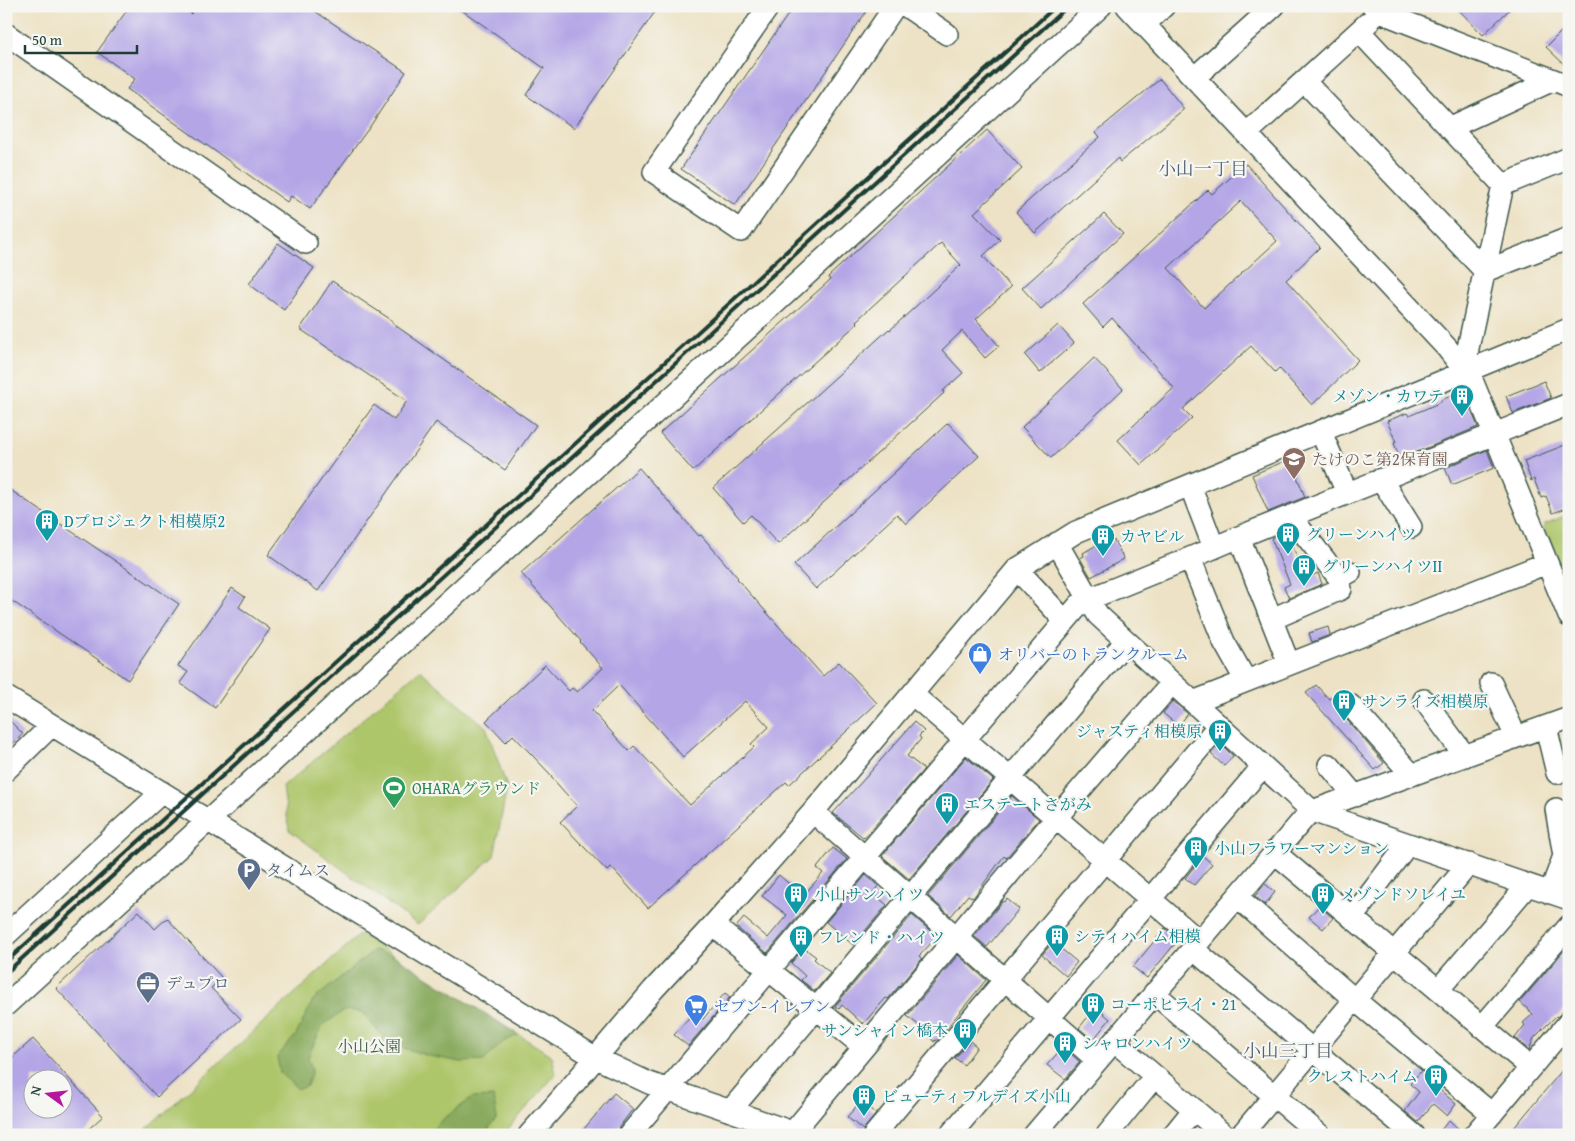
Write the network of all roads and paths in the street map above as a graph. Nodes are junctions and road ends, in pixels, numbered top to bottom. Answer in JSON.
{"nodes":[{"id":1,"x":769,"y":6,"type":"edge"},
{"id":2,"x":895,"y":6,"type":"edge"},
{"id":3,"x":906,"y":6,"type":"edge"},
{"id":4,"x":1101,"y":6,"type":"edge"},
{"id":5,"x":1127,"y":6,"type":"edge"},
{"id":6,"x":1164,"y":6,"type":"edge"},
{"id":7,"x":1274,"y":6,"type":"edge"},
{"id":8,"x":1377,"y":9,"type":"edge"},
{"id":9,"x":1144,"y":25,"type":"junction"},
{"id":10,"x":1359,"y":31,"type":"junction"},
{"id":11,"x":6,"y":34,"type":"edge"},
{"id":12,"x":947,"y":34,"type":"dead end"},
{"id":13,"x":1194,"y":78,"type":"junction"},
{"id":14,"x":1304,"y":81,"type":"junction"},
{"id":15,"x":1561,"y":83,"type":"edge"},
{"id":16,"x":1449,"y":128,"type":"junction"},
{"id":17,"x":1246,"y":134,"type":"junction"},
{"id":18,"x":1569,"y":158,"type":"edge"},
{"id":19,"x":1503,"y":185,"type":"junction"},
{"id":20,"x":1569,"y":238,"type":"edge"},
{"id":21,"x":306,"y":243,"type":"dead end"},
{"id":22,"x":1485,"y":271,"type":"junction"},
{"id":23,"x":1569,"y":329,"type":"edge"},
{"id":24,"x":1466,"y":371,"type":"junction"},
{"id":25,"x":1569,"y":404,"type":"edge"},
{"id":26,"x":1321,"y":432,"type":"junction"},
{"id":27,"x":1494,"y":434,"type":"junction"},
{"id":28,"x":1381,"y":479,"type":"junction"},
{"id":29,"x":1190,"y":485,"type":"junction"},
{"id":30,"x":1347,"y":493,"type":"junction"},
{"id":31,"x":1291,"y":517,"type":"junction"},
{"id":32,"x":1411,"y":527,"type":"dead end"},
{"id":33,"x":1239,"y":537,"type":"junction"},
{"id":34,"x":1057,"y":543,"type":"junction"},
{"id":35,"x":1214,"y":548,"type":"junction"},
{"id":36,"x":1190,"y":558,"type":"junction"},
{"id":37,"x":1547,"y":563,"type":"junction"},
{"id":38,"x":1017,"y":569,"type":"junction"},
{"id":39,"x":1089,"y":599,"type":"junction"},
{"id":40,"x":1569,"y":616,"type":"edge"},
{"id":41,"x":1272,"y":619,"type":"junction"},
{"id":42,"x":1065,"y":621,"type":"junction"},
{"id":43,"x":1126,"y":641,"type":"junction"},
{"id":44,"x":1289,"y":664,"type":"junction"},
{"id":45,"x":1246,"y":682,"type":"junction"},
{"id":46,"x":1172,"y":683,"type":"junction"},
{"id":47,"x":1491,"y":683,"type":"dead end"},
{"id":48,"x":912,"y":694,"type":"junction"},
{"id":49,"x":6,"y":697,"type":"edge"},
{"id":50,"x":1424,"y":700,"type":"dead end"},
{"id":51,"x":1193,"y":702,"type":"junction"},
{"id":52,"x":1350,"y":705,"type":"dead end"},
{"id":53,"x":1569,"y":718,"type":"edge"},
{"id":54,"x":52,"y":725,"type":"junction"},
{"id":55,"x":1219,"y":725,"type":"junction"},
{"id":56,"x":1546,"y":727,"type":"junction"},
{"id":57,"x":1516,"y":737,"type":"junction"},
{"id":58,"x":965,"y":740,"type":"junction"},
{"id":59,"x":1465,"y":756,"type":"junction"},
{"id":60,"x":1329,"y":765,"type":"dead end"},
{"id":61,"x":1263,"y":766,"type":"junction"},
{"id":62,"x":6,"y":770,"type":"edge"},
{"id":63,"x":1557,"y":773,"type":"dead end"},
{"id":64,"x":1412,"y":775,"type":"junction"},
{"id":65,"x":1010,"y":778,"type":"junction"},
{"id":66,"x":162,"y":792,"type":"junction"},
{"id":67,"x":1355,"y":796,"type":"junction"},
{"id":68,"x":1312,"y":811,"type":"junction"},
{"id":69,"x":813,"y":812,"type":"junction"},
{"id":70,"x":1056,"y":818,"type":"junction"},
{"id":71,"x":210,"y":821,"type":"junction"},
{"id":72,"x":1552,"y":822,"type":"dead end"},
{"id":73,"x":1408,"y":844,"type":"junction"},
{"id":74,"x":1274,"y":852,"type":"junction"},
{"id":75,"x":866,"y":858,"type":"junction"},
{"id":76,"x":1105,"y":860,"type":"junction"},
{"id":77,"x":1469,"y":864,"type":"junction"},
{"id":78,"x":1528,"y":885,"type":"junction"},
{"id":79,"x":1559,"y":896,"type":"edge"},
{"id":80,"x":910,"y":897,"type":"junction"},
{"id":81,"x":1236,"y":897,"type":"junction"},
{"id":82,"x":1150,"y":899,"type":"junction"},
{"id":83,"x":1352,"y":918,"type":"junction"},
{"id":84,"x":713,"y":925,"type":"junction"},
{"id":85,"x":1569,"y":926,"type":"edge"},
{"id":86,"x":6,"y":936,"type":"edge"},
{"id":87,"x":957,"y":938,"type":"junction"},
{"id":88,"x":1196,"y":945,"type":"junction"},
{"id":89,"x":1394,"y":953,"type":"junction"},
{"id":90,"x":769,"y":971,"type":"junction"},
{"id":91,"x":1004,"y":980,"type":"junction"},
{"id":92,"x":1438,"y":990,"type":"junction"},
{"id":93,"x":1154,"y":993,"type":"junction"},
{"id":94,"x":1355,"y":1000,"type":"junction"},
{"id":95,"x":6,"y":1005,"type":"edge"},
{"id":96,"x":816,"y":1009,"type":"junction"},
{"id":97,"x":1049,"y":1018,"type":"junction"},
{"id":98,"x":1569,"y":1022,"type":"edge"},
{"id":99,"x":1482,"y":1027,"type":"junction"},
{"id":100,"x":1114,"y":1041,"type":"junction"},
{"id":101,"x":864,"y":1047,"type":"junction"},
{"id":102,"x":1313,"y":1050,"type":"junction"},
{"id":103,"x":596,"y":1058,"type":"junction"},
{"id":104,"x":1097,"y":1060,"type":"junction"},
{"id":105,"x":1530,"y":1068,"type":"junction"},
{"id":106,"x":1155,"y":1076,"type":"junction"},
{"id":107,"x":668,"y":1090,"type":"junction"},
{"id":108,"x":1274,"y":1096,"type":"junction"},
{"id":109,"x":1194,"y":1109,"type":"junction"},
{"id":110,"x":730,"y":1111,"type":"junction"},
{"id":111,"x":1492,"y":1114,"type":"junction"},
{"id":112,"x":797,"y":1133,"type":"edge"},
{"id":113,"x":528,"y":1135,"type":"edge"},
{"id":114,"x":629,"y":1135,"type":"edge"},
{"id":115,"x":874,"y":1135,"type":"edge"},
{"id":116,"x":950,"y":1135,"type":"edge"},
{"id":117,"x":1034,"y":1135,"type":"edge"},
{"id":118,"x":1107,"y":1135,"type":"edge"},
{"id":119,"x":1173,"y":1135,"type":"edge"},
{"id":120,"x":1224,"y":1135,"type":"edge"},
{"id":121,"x":1241,"y":1135,"type":"edge"},
{"id":122,"x":1320,"y":1135,"type":"edge"},
{"id":123,"x":1414,"y":1135,"type":"edge"},
{"id":124,"x":1474,"y":1135,"type":"edge"}],
"edges":[{"from":1,"to":2,"type":"street"},
{"from":3,"to":12,"type":"street"},
{"from":4,"to":71,"type":"street"},
{"from":5,"to":9,"type":"street"},
{"from":6,"to":9,"type":"street"},
{"from":7,"to":13,"type":"street"},
{"from":8,"to":10,"type":"street"},
{"from":8,"to":15,"type":"street"},
{"from":9,"to":13,"type":"street"},
{"from":10,"to":14,"type":"street"},
{"from":10,"to":16,"type":"street"},
{"from":11,"to":21,"type":"street"},
{"from":13,"to":17,"type":"street"},
{"from":14,"to":17,"type":"street"},
{"from":14,"to":22,"type":"street"},
{"from":15,"to":16,"type":"street"},
{"from":16,"to":19,"type":"street"},
{"from":17,"to":24,"type":"street"},
{"from":18,"to":19,"type":"street"},
{"from":19,"to":22,"type":"street"},
{"from":20,"to":22,"type":"street"},
{"from":22,"to":24,"type":"street"},
{"from":23,"to":24,"type":"street"},
{"from":24,"to":26,"type":"street"},
{"from":24,"to":27,"type":"street"},
{"from":25,"to":27,"type":"street"},
{"from":26,"to":29,"type":"street"},
{"from":26,"to":30,"type":"street"},
{"from":27,"to":28,"type":"street"},
{"from":27,"to":37,"type":"street"},
{"from":28,"to":30,"type":"street"},
{"from":28,"to":32,"type":"street"},
{"from":29,"to":34,"type":"street"},
{"from":29,"to":35,"type":"street"},
{"from":30,"to":31,"type":"street"},
{"from":31,"to":33,"type":"street"},
{"from":31,"to":41,"type":"street"},
{"from":33,"to":35,"type":"street"},
{"from":33,"to":41,"type":"street"},
{"from":34,"to":38,"type":"street"},
{"from":34,"to":39,"type":"street"},
{"from":35,"to":36,"type":"street"},
{"from":36,"to":39,"type":"street"},
{"from":36,"to":45,"type":"street"},
{"from":37,"to":40,"type":"street"},
{"from":37,"to":44,"type":"street"},
{"from":38,"to":42,"type":"street"},
{"from":38,"to":48,"type":"street"},
{"from":39,"to":42,"type":"street"},
{"from":39,"to":43,"type":"street"},
{"from":41,"to":44,"type":"street"},
{"from":42,"to":58,"type":"street"},
{"from":43,"to":46,"type":"street"},
{"from":43,"to":65,"type":"street"},
{"from":44,"to":45,"type":"street"},
{"from":45,"to":51,"type":"street"},
{"from":46,"to":51,"type":"street"},
{"from":46,"to":70,"type":"street"},
{"from":47,"to":57,"type":"street"},
{"from":48,"to":58,"type":"street"},
{"from":48,"to":69,"type":"street"},
{"from":49,"to":54,"type":"street"},
{"from":50,"to":59,"type":"street"},
{"from":51,"to":55,"type":"street"},
{"from":52,"to":64,"type":"street"},
{"from":53,"to":56,"type":"street"},
{"from":54,"to":62,"type":"street"},
{"from":54,"to":66,"type":"street"},
{"from":55,"to":61,"type":"street"},
{"from":55,"to":76,"type":"street"},
{"from":56,"to":57,"type":"street"},
{"from":56,"to":63,"type":"street"},
{"from":57,"to":59,"type":"street"},
{"from":58,"to":65,"type":"street"},
{"from":58,"to":75,"type":"street"},
{"from":59,"to":64,"type":"street"},
{"from":60,"to":67,"type":"street"},
{"from":61,"to":68,"type":"street"},
{"from":61,"to":82,"type":"street"},
{"from":64,"to":67,"type":"street"},
{"from":65,"to":70,"type":"street"},
{"from":65,"to":80,"type":"street"},
{"from":66,"to":71,"type":"street"},
{"from":66,"to":86,"type":"street"},
{"from":67,"to":68,"type":"street"},
{"from":68,"to":73,"type":"street"},
{"from":68,"to":74,"type":"street"},
{"from":69,"to":75,"type":"street"},
{"from":69,"to":84,"type":"street"},
{"from":70,"to":76,"type":"street"},
{"from":70,"to":87,"type":"street"},
{"from":71,"to":95,"type":"street"},
{"from":71,"to":103,"type":"street"},
{"from":72,"to":79,"type":"street"},
{"from":73,"to":77,"type":"street"},
{"from":73,"to":83,"type":"street"},
{"from":74,"to":81,"type":"street"},
{"from":74,"to":83,"type":"street"},
{"from":75,"to":80,"type":"street"},
{"from":75,"to":90,"type":"street"},
{"from":76,"to":82,"type":"street"},
{"from":76,"to":91,"type":"street"},
{"from":77,"to":78,"type":"street"},
{"from":77,"to":89,"type":"street"},
{"from":78,"to":79,"type":"street"},
{"from":78,"to":92,"type":"street"},
{"from":80,"to":87,"type":"street"},
{"from":80,"to":96,"type":"street"},
{"from":81,"to":88,"type":"street"},
{"from":81,"to":94,"type":"street"},
{"from":82,"to":88,"type":"street"},
{"from":82,"to":97,"type":"street"},
{"from":83,"to":89,"type":"street"},
{"from":84,"to":90,"type":"street"},
{"from":84,"to":103,"type":"street"},
{"from":85,"to":99,"type":"street"},
{"from":87,"to":91,"type":"street"},
{"from":87,"to":101,"type":"street"},
{"from":88,"to":93,"type":"street"},
{"from":88,"to":102,"type":"street"},
{"from":89,"to":92,"type":"street"},
{"from":89,"to":94,"type":"street"},
{"from":90,"to":96,"type":"street"},
{"from":90,"to":107,"type":"street"},
{"from":91,"to":97,"type":"street"},
{"from":91,"to":115,"type":"street"},
{"from":92,"to":99,"type":"street"},
{"from":93,"to":100,"type":"street"},
{"from":93,"to":108,"type":"street"},
{"from":94,"to":102,"type":"street"},
{"from":94,"to":111,"type":"street"},
{"from":96,"to":101,"type":"street"},
{"from":96,"to":110,"type":"street"},
{"from":97,"to":104,"type":"street"},
{"from":97,"to":116,"type":"street"},
{"from":98,"to":105,"type":"street"},
{"from":99,"to":105,"type":"street"},
{"from":100,"to":104,"type":"street"},
{"from":100,"to":106,"type":"street"},
{"from":101,"to":112,"type":"street"},
{"from":102,"to":108,"type":"street"},
{"from":102,"to":123,"type":"street"},
{"from":103,"to":107,"type":"street"},
{"from":103,"to":113,"type":"street"},
{"from":104,"to":117,"type":"street"},
{"from":105,"to":111,"type":"street"},
{"from":106,"to":109,"type":"street"},
{"from":106,"to":118,"type":"street"},
{"from":107,"to":110,"type":"street"},
{"from":107,"to":114,"type":"street"},
{"from":108,"to":121,"type":"street"},
{"from":108,"to":122,"type":"street"},
{"from":109,"to":119,"type":"street"},
{"from":109,"to":120,"type":"street"},
{"from":110,"to":112,"type":"street"},
{"from":111,"to":124,"type":"street"}]}
